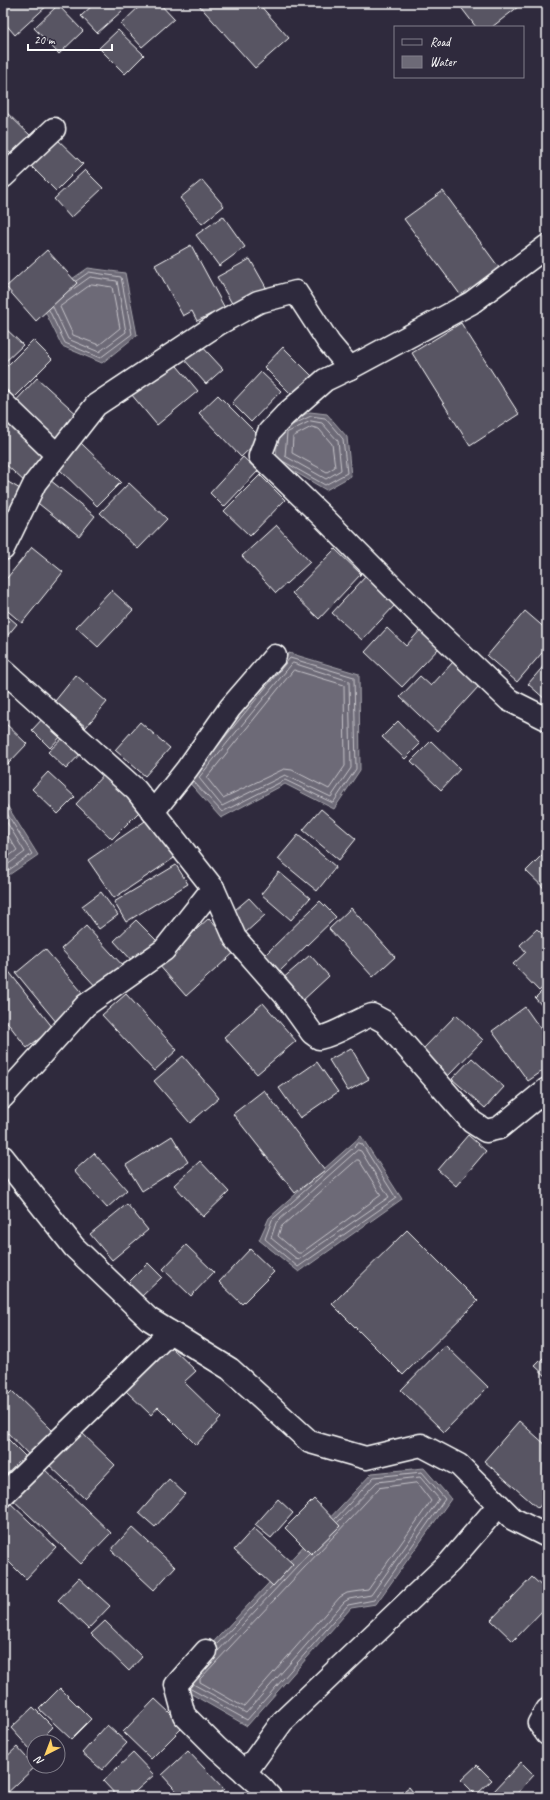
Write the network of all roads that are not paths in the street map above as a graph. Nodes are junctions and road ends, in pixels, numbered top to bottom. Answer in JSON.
{"nodes":[{"id":1,"x":54,"y":129,"type":"dead end"},
{"id":2,"x":3,"y":177,"type":"edge"},
{"id":3,"x":547,"y":246,"type":"edge"},
{"id":4,"x":350,"y":368,"type":"junction"},
{"id":5,"x":3,"y":403,"type":"edge"},
{"id":6,"x":57,"y":455,"type":"junction"},
{"id":7,"x":3,"y":548,"type":"edge"},
{"id":8,"x":275,"y":656,"type":"dead end"},
{"id":9,"x":3,"y":670,"type":"edge"},
{"id":10,"x":547,"y":719,"type":"edge"},
{"id":11,"x":153,"y":812,"type":"junction"},
{"id":12,"x":213,"y":888,"type":"junction"},
{"id":13,"x":547,"y":1089,"type":"edge"},
{"id":14,"x":3,"y":1097,"type":"edge"},
{"id":15,"x":3,"y":1157,"type":"edge"},
{"id":16,"x":170,"y":1332,"type":"junction"},
{"id":17,"x":3,"y":1495,"type":"edge"},
{"id":18,"x":499,"y":1506,"type":"junction"},
{"id":19,"x":546,"y":1535,"type":"edge"},
{"id":20,"x":206,"y":1651,"type":"dead end"},
{"id":21,"x":547,"y":1710,"type":"edge"},
{"id":22,"x":547,"y":1734,"type":"edge"},
{"id":23,"x":246,"y":1773,"type":"junction"},
{"id":24,"x":270,"y":1797,"type":"edge"}],
"edges":[{"from":1,"to":2,"type":"street"},
{"from":3,"to":4,"type":"street"},
{"from":4,"to":6,"type":"street"},
{"from":4,"to":10,"type":"street"},
{"from":5,"to":6,"type":"street"},
{"from":6,"to":7,"type":"street"},
{"from":8,"to":11,"type":"street"},
{"from":9,"to":11,"type":"street"},
{"from":11,"to":12,"type":"street"},
{"from":12,"to":13,"type":"street"},
{"from":12,"to":14,"type":"street"},
{"from":15,"to":16,"type":"street"},
{"from":16,"to":17,"type":"street"},
{"from":16,"to":18,"type":"street"},
{"from":18,"to":19,"type":"street"},
{"from":18,"to":23,"type":"street"},
{"from":20,"to":23,"type":"street"},
{"from":21,"to":22,"type":"street"},
{"from":23,"to":24,"type":"street"}]}
